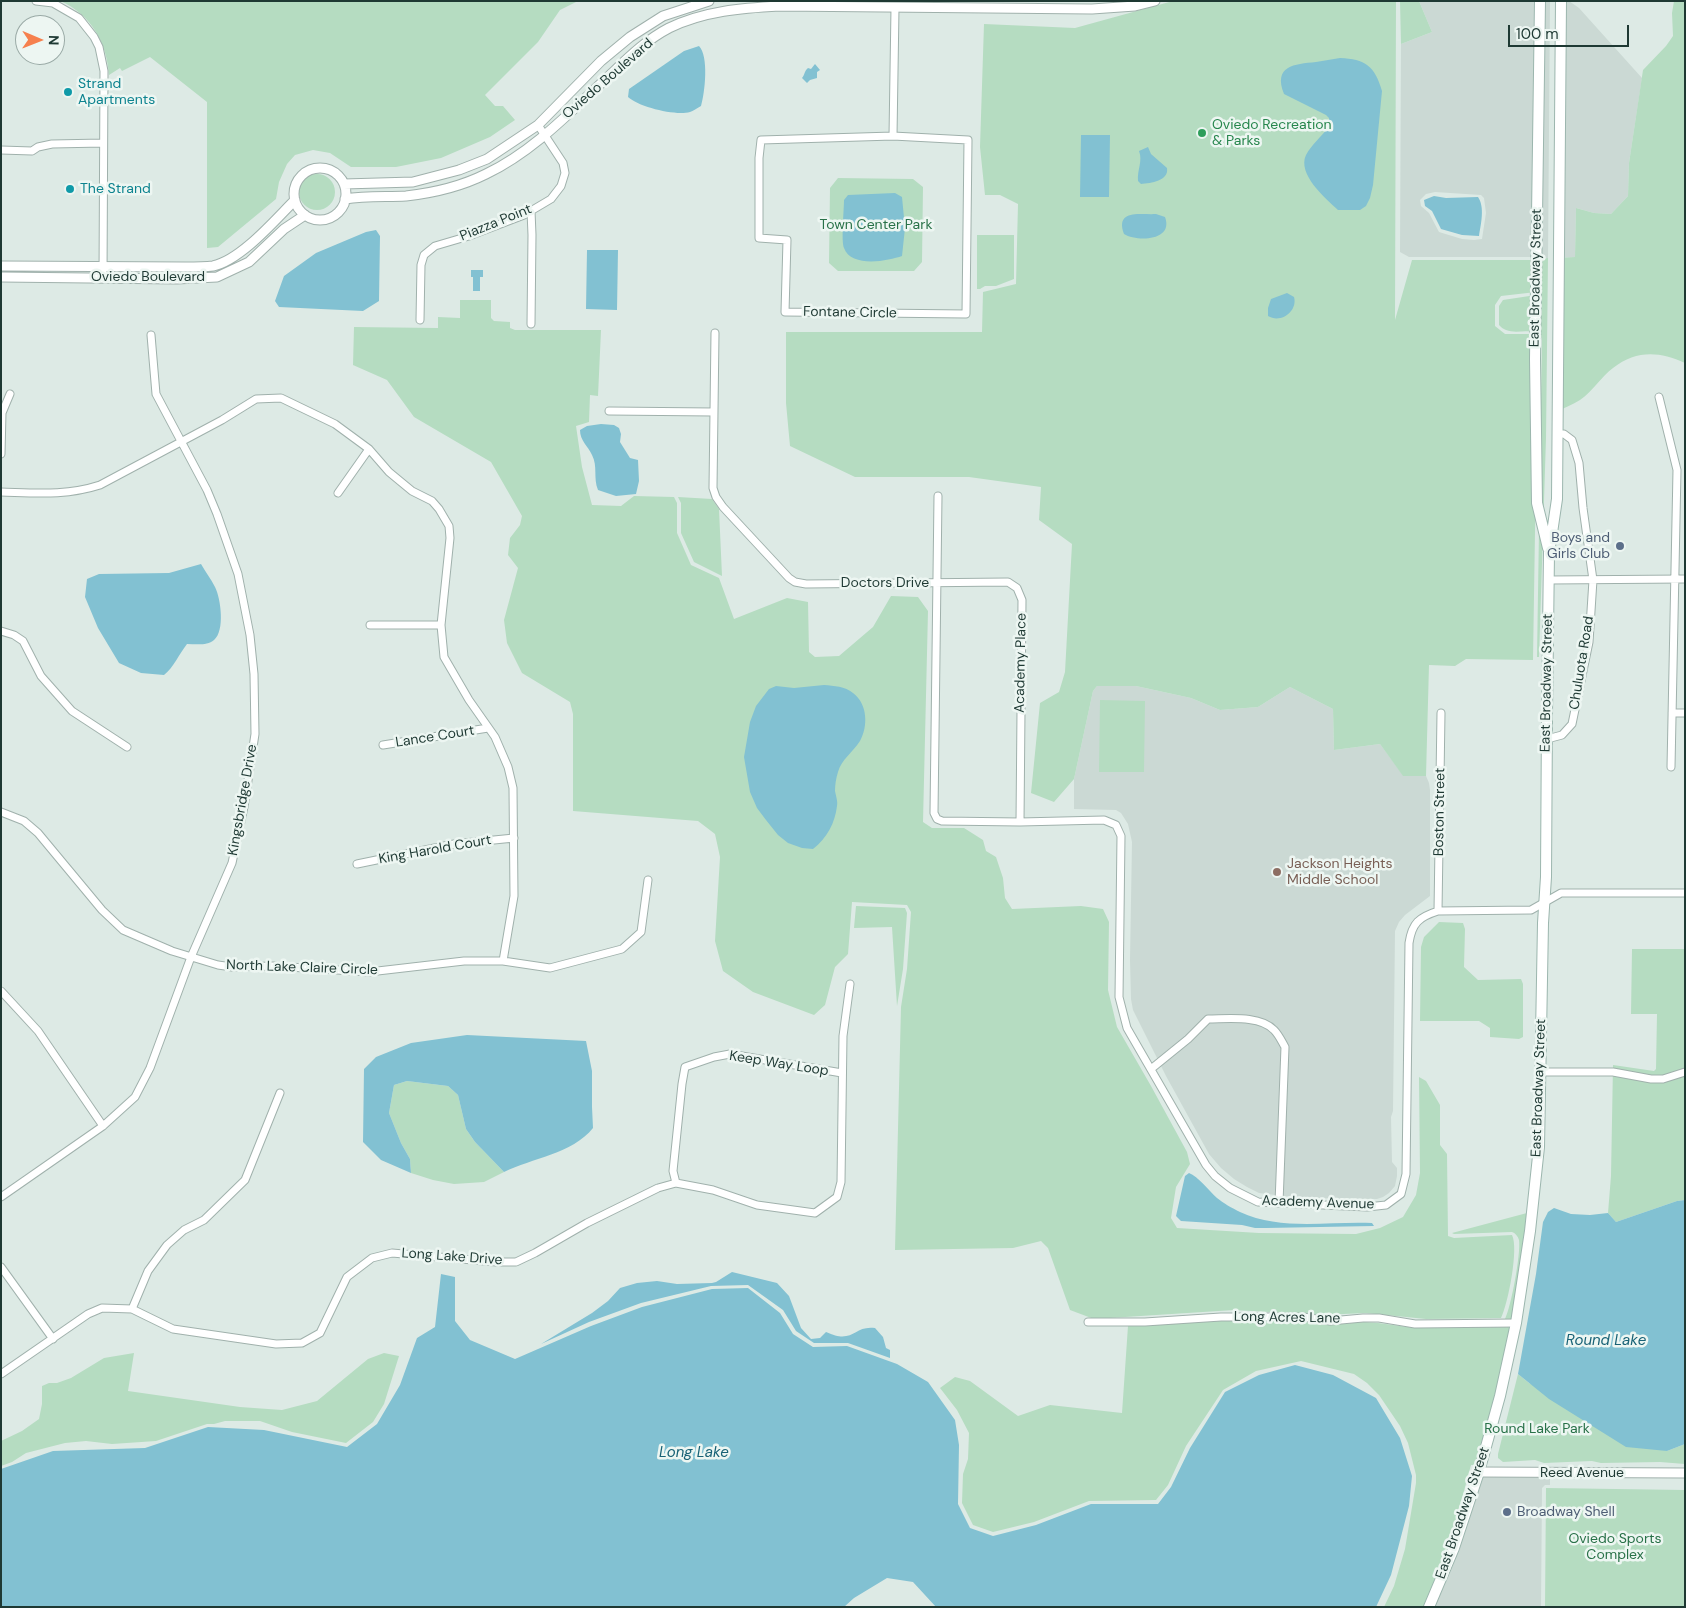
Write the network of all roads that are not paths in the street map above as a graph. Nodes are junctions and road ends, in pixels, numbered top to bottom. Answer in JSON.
{"nodes":[{"id":1,"x":36,"y":1,"type":"edge"},
{"id":2,"x":708,"y":1,"type":"edge"},
{"id":3,"x":887,"y":1,"type":"edge"},
{"id":4,"x":1155,"y":1,"type":"edge"},
{"id":5,"x":1540,"y":1,"type":"edge"},
{"id":6,"x":1561,"y":1,"type":"edge"},
{"id":7,"x":780,"y":4,"type":"edge"},
{"id":8,"x":895,"y":8,"type":"junction"},
{"id":9,"x":538,"y":125,"type":"junction"},
{"id":10,"x":545,"y":135,"type":"junction"},
{"id":11,"x":893,"y":136,"type":"junction"},
{"id":12,"x":103,"y":143,"type":"junction"},
{"id":13,"x":1,"y":150,"type":"edge"},
{"id":14,"x":344,"y":184,"type":"junction"},
{"id":15,"x":345,"y":199,"type":"junction"},
{"id":16,"x":295,"y":200,"type":"junction"},
{"id":17,"x":531,"y":211,"type":"junction"},
{"id":18,"x":305,"y":215,"type":"junction"},
{"id":19,"x":1,"y":266,"type":"edge"},
{"id":20,"x":103,"y":267,"type":"junction"},
{"id":21,"x":1,"y":277,"type":"edge"},
{"id":22,"x":103,"y":278,"type":"junction"},
{"id":23,"x":420,"y":320,"type":"dead end"},
{"id":24,"x":531,"y":324,"type":"dead end"},
{"id":25,"x":715,"y":333,"type":"dead end"},
{"id":26,"x":151,"y":335,"type":"dead end"},
{"id":27,"x":10,"y":394,"type":"dead end"},
{"id":28,"x":1659,"y":397,"type":"dead end"},
{"id":29,"x":609,"y":411,"type":"dead end"},
{"id":30,"x":713,"y":412,"type":"junction"},
{"id":31,"x":1558,"y":434,"type":"junction"},
{"id":32,"x":182,"y":442,"type":"junction"},
{"id":33,"x":369,"y":449,"type":"junction"},
{"id":34,"x":1,"y":454,"type":"edge"},
{"id":35,"x":1,"y":492,"type":"edge"},
{"id":36,"x":338,"y":493,"type":"dead end"},
{"id":37,"x":938,"y":496,"type":"dead end"},
{"id":38,"x":1549,"y":553,"type":"junction"},
{"id":39,"x":1675,"y":579,"type":"junction"},
{"id":40,"x":1685,"y":579,"type":"edge"},
{"id":41,"x":1549,"y":580,"type":"junction"},
{"id":42,"x":1593,"y":580,"type":"junction"},
{"id":43,"x":936,"y":582,"type":"junction"},
{"id":44,"x":370,"y":625,"type":"dead end"},
{"id":45,"x":441,"y":625,"type":"junction"},
{"id":46,"x":1,"y":631,"type":"edge"},
{"id":47,"x":1672,"y":712,"type":"junction"},
{"id":48,"x":1441,"y":713,"type":"dead end"},
{"id":49,"x":1685,"y":713,"type":"edge"},
{"id":50,"x":488,"y":728,"type":"junction"},
{"id":51,"x":1547,"y":739,"type":"junction"},
{"id":52,"x":382,"y":745,"type":"dead end"},
{"id":53,"x":127,"y":747,"type":"dead end"},
{"id":54,"x":1671,"y":767,"type":"dead end"},
{"id":55,"x":1,"y":812,"type":"edge"},
{"id":56,"x":1020,"y":822,"type":"junction"},
{"id":57,"x":514,"y":838,"type":"junction"},
{"id":58,"x":357,"y":864,"type":"dead end"},
{"id":59,"x":648,"y":880,"type":"dead end"},
{"id":60,"x":1685,"y":892,"type":"edge"},
{"id":61,"x":1545,"y":902,"type":"junction"},
{"id":62,"x":1438,"y":911,"type":"junction"},
{"id":63,"x":191,"y":957,"type":"junction"},
{"id":64,"x":503,"y":961,"type":"junction"},
{"id":65,"x":850,"y":984,"type":"dead end"},
{"id":66,"x":1,"y":991,"type":"edge"},
{"id":67,"x":1151,"y":1070,"type":"junction"},
{"id":68,"x":1541,"y":1072,"type":"junction"},
{"id":69,"x":1685,"y":1072,"type":"edge"},
{"id":70,"x":842,"y":1074,"type":"junction"},
{"id":71,"x":280,"y":1094,"type":"dead end"},
{"id":72,"x":103,"y":1126,"type":"junction"},
{"id":73,"x":676,"y":1183,"type":"junction"},
{"id":74,"x":1,"y":1197,"type":"edge"},
{"id":75,"x":1279,"y":1203,"type":"junction"},
{"id":76,"x":1,"y":1267,"type":"edge"},
{"id":77,"x":132,"y":1309,"type":"junction"},
{"id":78,"x":1088,"y":1322,"type":"dead end"},
{"id":79,"x":1516,"y":1323,"type":"junction"},
{"id":80,"x":53,"y":1339,"type":"junction"},
{"id":81,"x":1,"y":1374,"type":"edge"},
{"id":82,"x":1479,"y":1472,"type":"junction"},
{"id":83,"x":1685,"y":1473,"type":"edge"},
{"id":84,"x":1429,"y":1607,"type":"edge"}],
"edges":[{"from":1,"to":12,"type":"street"},
{"from":2,"to":9,"type":"street","name":"Oviedo Boulevard"},
{"from":3,"to":8,"type":"street"},
{"from":4,"to":8,"type":"street","name":"Oviedo Boulevard"},
{"from":5,"to":38,"type":"main road","name":"East Broadway Street"},
{"from":6,"to":31,"type":"main road","name":"East Broadway Street"},
{"from":7,"to":8,"type":"street","name":"Oviedo Boulevard"},
{"from":7,"to":10,"type":"street","name":"Oviedo Boulevard"},
{"from":8,"to":11,"type":"street"},
{"from":9,"to":10,"type":"street","name":"Piazza Point"},
{"from":9,"to":14,"type":"street","name":"Oviedo Boulevard"},
{"from":10,"to":15,"type":"street","name":"Oviedo Boulevard"},
{"from":10,"to":17,"type":"street","name":"Piazza Point"},
{"from":11,"to":11,"type":"street","name":"Fontane Circle"},
{"from":12,"to":13,"type":"street"},
{"from":12,"to":20,"type":"street"},
{"from":14,"to":15,"type":"street"},
{"from":14,"to":16,"type":"street"},
{"from":15,"to":18,"type":"street"},
{"from":16,"to":18,"type":"street"},
{"from":16,"to":20,"type":"street","name":"Oviedo Boulevard"},
{"from":17,"to":23,"type":"street","name":"Piazza Point"},
{"from":17,"to":24,"type":"street"},
{"from":18,"to":22,"type":"street","name":"Oviedo Boulevard"},
{"from":19,"to":20,"type":"street","name":"Oviedo Boulevard"},
{"from":20,"to":22,"type":"street"},
{"from":21,"to":22,"type":"street","name":"Oviedo Boulevard"},
{"from":25,"to":30,"type":"street","name":"Doctors Drive"},
{"from":26,"to":32,"type":"street","name":"Kingsbridge Drive"},
{"from":27,"to":34,"type":"street"},
{"from":28,"to":39,"type":"street"},
{"from":29,"to":30,"type":"street"},
{"from":30,"to":43,"type":"street","name":"Doctors Drive"},
{"from":31,"to":38,"type":"main road","name":"East Broadway Street"},
{"from":31,"to":42,"type":"street","name":"Chuluota Road"},
{"from":32,"to":33,"type":"street"},
{"from":32,"to":35,"type":"street"},
{"from":32,"to":63,"type":"street","name":"Kingsbridge Drive"},
{"from":33,"to":36,"type":"street"},
{"from":33,"to":45,"type":"street"},
{"from":37,"to":43,"type":"street"},
{"from":38,"to":41,"type":"main road","name":"East Broadway Street"},
{"from":39,"to":40,"type":"street"},
{"from":39,"to":42,"type":"street"},
{"from":39,"to":47,"type":"street"},
{"from":41,"to":42,"type":"street"},
{"from":41,"to":51,"type":"main road","name":"East Broadway Street"},
{"from":42,"to":51,"type":"street","name":"Chuluota Road"},
{"from":43,"to":56,"type":"street","name":"Academy Place"},
{"from":43,"to":56,"type":"street","name":"Doctors Drive"},
{"from":44,"to":45,"type":"street"},
{"from":45,"to":50,"type":"street"},
{"from":46,"to":53,"type":"street"},
{"from":47,"to":49,"type":"street"},
{"from":47,"to":54,"type":"street"},
{"from":48,"to":62,"type":"street","name":"Boston Street"},
{"from":50,"to":52,"type":"street","name":"Lance Court"},
{"from":50,"to":57,"type":"street"},
{"from":51,"to":61,"type":"main road","name":"East Broadway Street"},
{"from":55,"to":63,"type":"street","name":"North Lake Claire Circle"},
{"from":56,"to":67,"type":"street","name":"Academy Avenue"},
{"from":57,"to":58,"type":"street","name":"King Harold Court"},
{"from":57,"to":64,"type":"street"},
{"from":59,"to":64,"type":"street","name":"North Lake Claire Circle"},
{"from":60,"to":61,"type":"street","name":"Academy Avenue"},
{"from":61,"to":62,"type":"street","name":"Academy Avenue"},
{"from":61,"to":68,"type":"main road","name":"East Broadway Street"},
{"from":62,"to":75,"type":"street","name":"Academy Avenue"},
{"from":63,"to":64,"type":"street","name":"North Lake Claire Circle"},
{"from":63,"to":72,"type":"street","name":"Kingsbridge Drive"},
{"from":65,"to":70,"type":"street"},
{"from":66,"to":72,"type":"street"},
{"from":67,"to":75,"type":"street","name":"Academy Avenue"},
{"from":67,"to":75,"type":"street"},
{"from":68,"to":69,"type":"street"},
{"from":68,"to":79,"type":"main road","name":"East Broadway Street"},
{"from":70,"to":73,"type":"street","name":"Keep Way Loop"},
{"from":70,"to":73,"type":"street","name":"Long Lake Drive"},
{"from":71,"to":77,"type":"street"},
{"from":72,"to":74,"type":"street","name":"Kingsbridge Drive"},
{"from":73,"to":77,"type":"street","name":"Long Lake Drive"},
{"from":76,"to":80,"type":"street"},
{"from":77,"to":80,"type":"street","name":"Long Lake Drive"},
{"from":78,"to":79,"type":"street","name":"Long Acres Lane"},
{"from":79,"to":82,"type":"main road","name":"East Broadway Street"},
{"from":80,"to":81,"type":"street","name":"Long Lake Drive"},
{"from":82,"to":83,"type":"street","name":"Reed Avenue"},
{"from":82,"to":84,"type":"main road","name":"East Broadway Street"}]}
